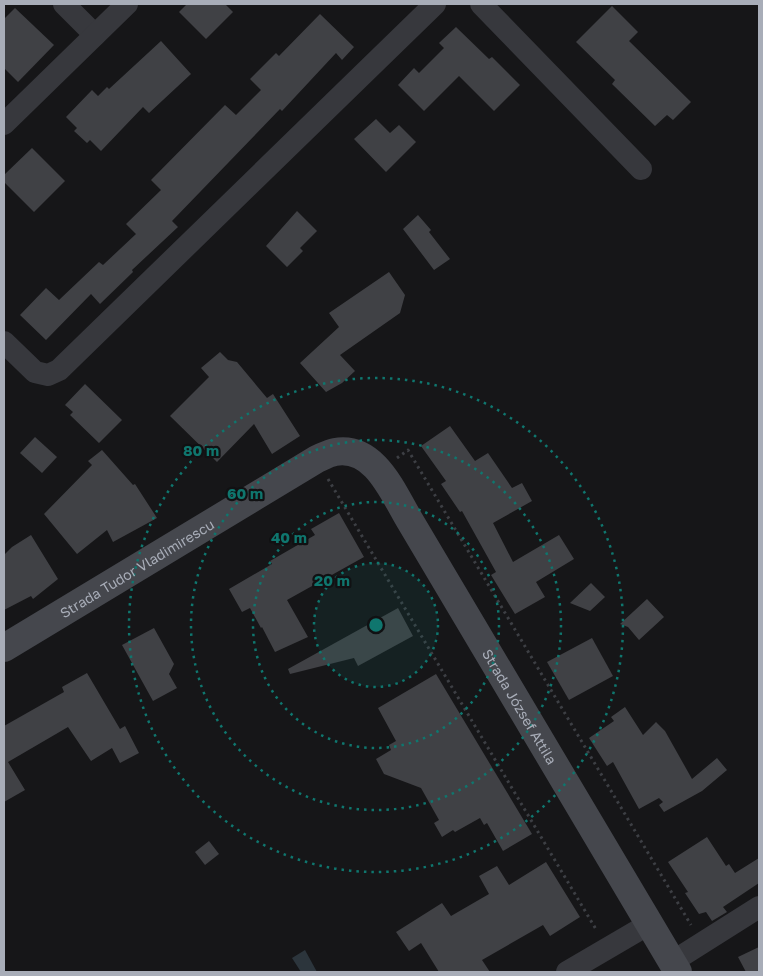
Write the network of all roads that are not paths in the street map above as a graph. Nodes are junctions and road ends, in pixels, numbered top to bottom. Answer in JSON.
{"nodes":[{"id":1,"x":64,"y":4,"type":"edge"},
{"id":2,"x":127,"y":4,"type":"edge"},
{"id":3,"x":435,"y":4,"type":"edge"},
{"id":4,"x":481,"y":4,"type":"edge"},
{"id":5,"x":95,"y":35,"type":"junction"},
{"id":6,"x":4,"y":124,"type":"edge"},
{"id":7,"x":641,"y":169,"type":"dead end"},
{"id":8,"x":4,"y":342,"type":"edge"},
{"id":9,"x":350,"y":452,"type":"joint"},
{"id":10,"x":4,"y":648,"type":"edge"},
{"id":11,"x":759,"y":907,"type":"edge"},
{"id":12,"x":649,"y":924,"type":"junction"},
{"id":13,"x":675,"y":967,"type":"edge"},
{"id":14,"x":567,"y":972,"type":"edge"}],
"edges":[{"from":1,"to":5,"type":"street"},
{"from":2,"to":5,"type":"street"},
{"from":3,"to":8,"type":"street"},
{"from":4,"to":7,"type":"street"},
{"from":5,"to":6,"type":"street"},
{"from":9,"to":10,"type":"street","name":"Strada Tudor Vladimirescu"},
{"from":9,"to":12,"type":"street","name":"Strada József Attila"},
{"from":11,"to":13,"type":"street"},
{"from":12,"to":13,"type":"street","name":"Strada József Attila"},
{"from":12,"to":14,"type":"street"}]}
